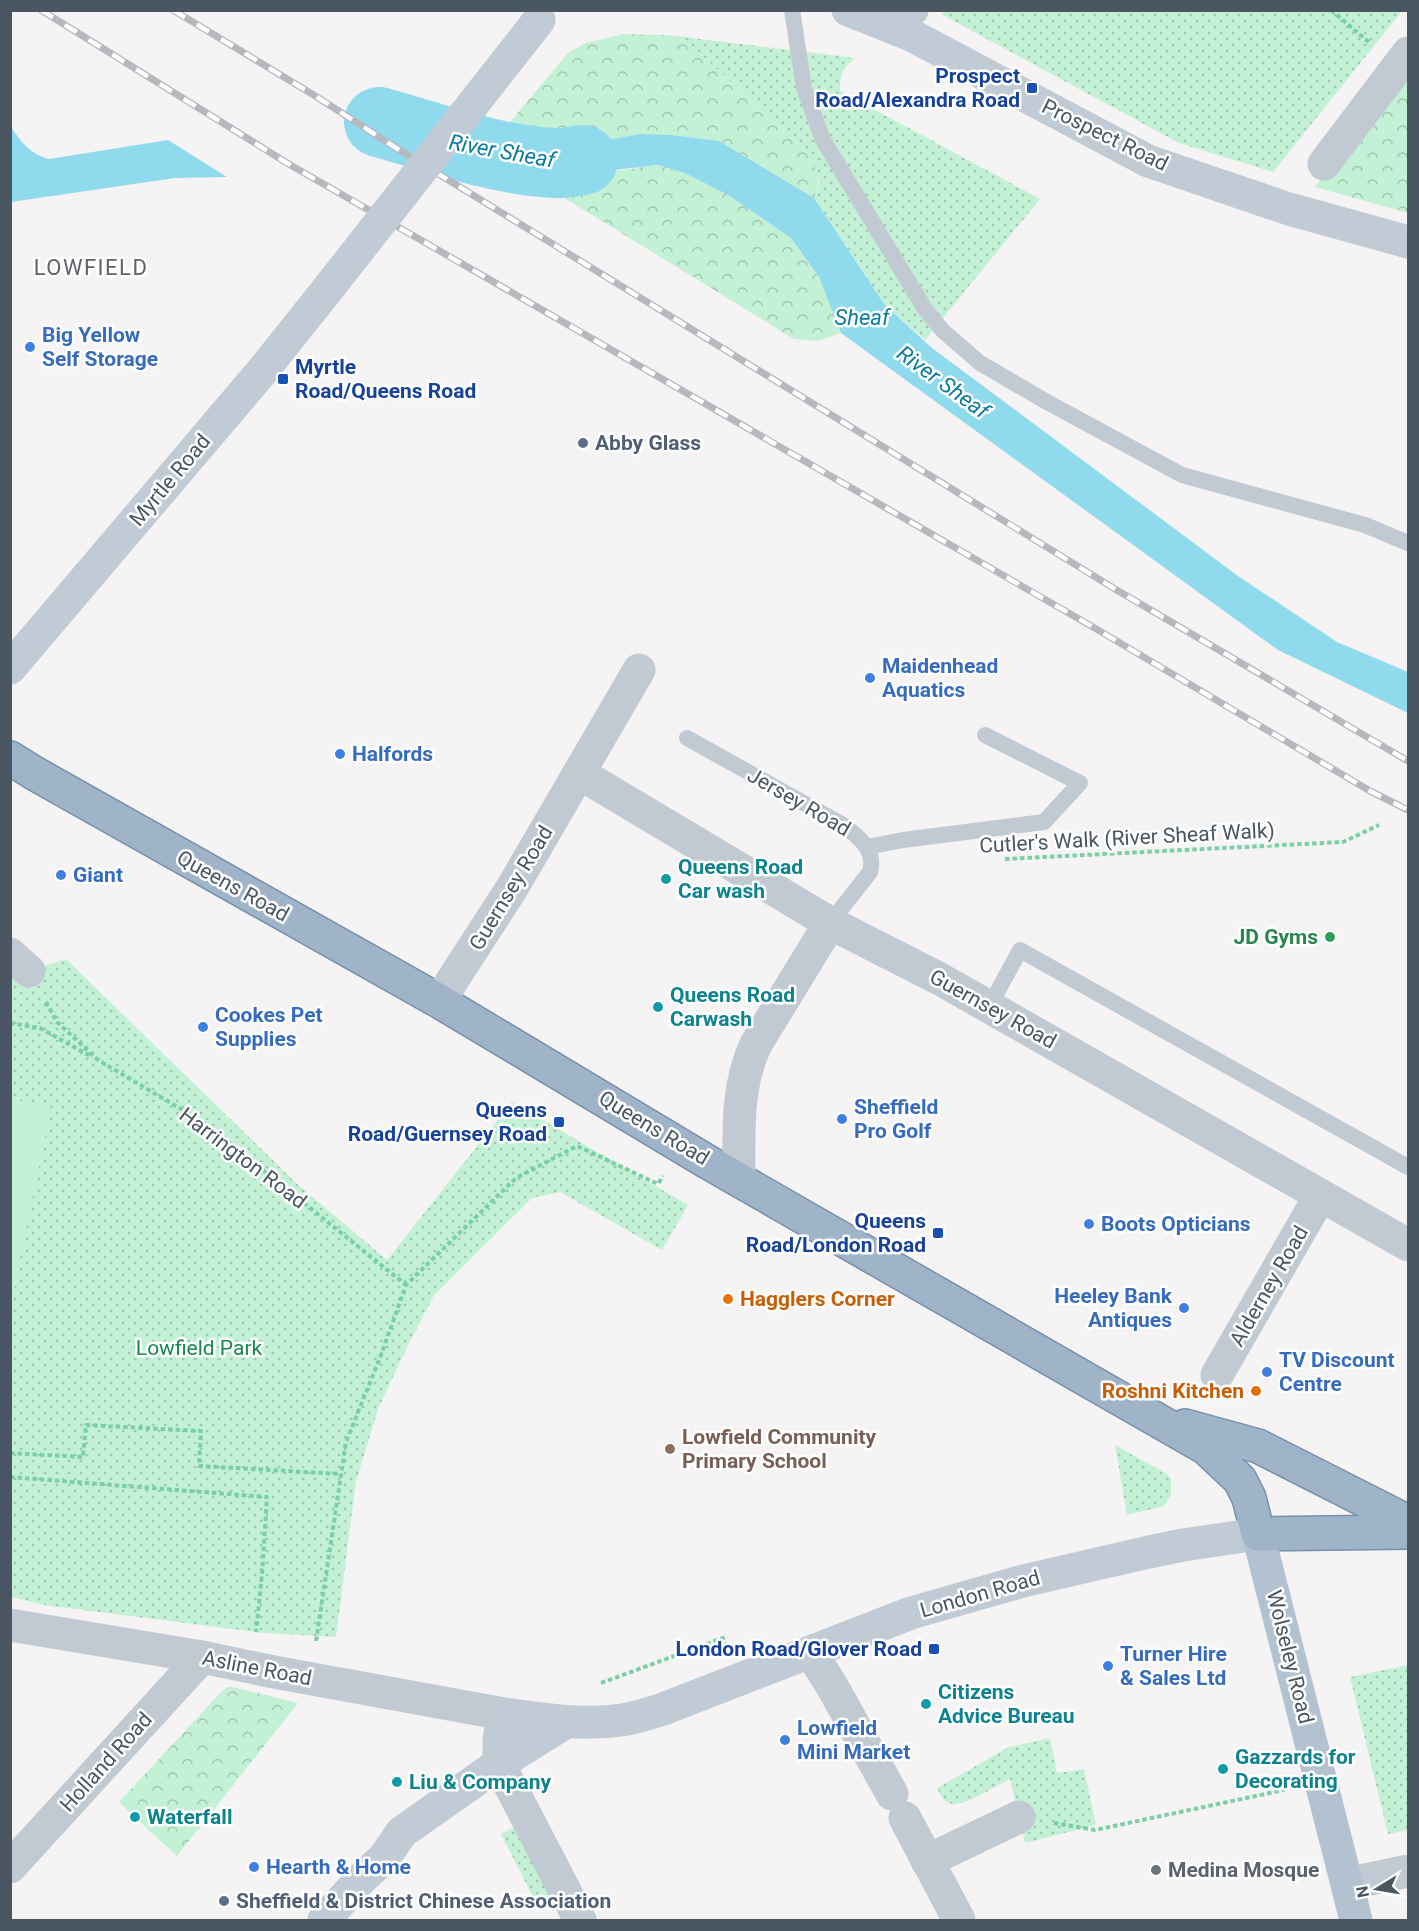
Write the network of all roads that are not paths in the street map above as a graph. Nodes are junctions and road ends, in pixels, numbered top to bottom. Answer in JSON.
{"nodes":[{"id":1,"x":792,"y":10,"type":"edge"},
{"id":2,"x":848,"y":10,"type":"edge"},
{"id":3,"x":542,"y":15,"type":"edge"},
{"id":4,"x":903,"y":19,"type":"edge"},
{"id":5,"x":1403,"y":60,"type":"edge"},
{"id":6,"x":1324,"y":164,"type":"dead end"},
{"id":7,"x":1408,"y":242,"type":"edge"},
{"id":8,"x":1408,"y":543,"type":"edge"},
{"id":9,"x":10,"y":668,"type":"edge"},
{"id":10,"x":639,"y":670,"type":"dead end"},
{"id":11,"x":985,"y":735,"type":"dead end"},
{"id":12,"x":687,"y":738,"type":"dead end"},
{"id":13,"x":10,"y":758,"type":"edge"},
{"id":14,"x":579,"y":773,"type":"junction"},
{"id":15,"x":867,"y":847,"type":"junction"},
{"id":16,"x":830,"y":923,"type":"junction"},
{"id":17,"x":440,"y":1001,"type":"junction"},
{"id":18,"x":989,"y":1007,"type":"junction"},
{"id":19,"x":1408,"y":1167,"type":"edge"},
{"id":20,"x":739,"y":1178,"type":"junction"},
{"id":21,"x":1320,"y":1196,"type":"junction"},
{"id":22,"x":1408,"y":1245,"type":"edge"},
{"id":23,"x":1217,"y":1375,"type":"dead end"},
{"id":24,"x":1155,"y":1418,"type":"junction"},
{"id":25,"x":1408,"y":1522,"type":"edge"},
{"id":26,"x":1408,"y":1532,"type":"edge"},
{"id":27,"x":1258,"y":1534,"type":"junction"},
{"id":28,"x":10,"y":1625,"type":"edge"},
{"id":29,"x":811,"y":1653,"type":"junction"},
{"id":30,"x":202,"y":1657,"type":"junction"},
{"id":31,"x":504,"y":1714,"type":"junction"},
{"id":32,"x":566,"y":1722,"type":"junction"},
{"id":33,"x":499,"y":1764,"type":"junction"},
{"id":34,"x":1019,"y":1817,"type":"road end"},
{"id":35,"x":927,"y":1861,"type":"junction"},
{"id":36,"x":10,"y":1867,"type":"edge"},
{"id":37,"x":1408,"y":1871,"type":"edge"},
{"id":38,"x":1347,"y":1884,"type":"junction"},
{"id":39,"x":324,"y":1920,"type":"edge"},
{"id":40,"x":580,"y":1920,"type":"edge"},
{"id":41,"x":959,"y":1920,"type":"edge"},
{"id":42,"x":1356,"y":1920,"type":"edge"}],
"edges":[{"from":1,"to":8,"type":"lane"},
{"from":2,"to":4,"type":"main road","name":"Prospect Road"},
{"from":3,"to":9,"type":"main road","name":"Myrtle Road","bridge":true},
{"from":4,"to":7,"type":"main road","name":"Prospect Road"},
{"from":5,"to":6,"type":"street"},
{"from":10,"to":14,"type":"street","name":"Guernsey Road"},
{"from":11,"to":15,"type":"lane"},
{"from":12,"to":15,"type":"lane","name":"Jersey Road"},
{"from":13,"to":17,"type":"highway","name":"Queens Road"},
{"from":14,"to":16,"type":"street","name":"Guernsey Road"},
{"from":14,"to":17,"type":"street","name":"Guernsey Road"},
{"from":15,"to":16,"type":"lane","name":"Jersey Road"},
{"from":16,"to":18,"type":"street","name":"Guernsey Road"},
{"from":16,"to":20,"type":"street","name":"Jersey Road"},
{"from":17,"to":20,"type":"highway","name":"Queens Road"},
{"from":18,"to":19,"type":"lane"},
{"from":18,"to":21,"type":"street","name":"Guernsey Road"},
{"from":20,"to":24,"type":"highway","name":"Queens Road"},
{"from":21,"to":22,"type":"street","name":"Guernsey Road"},
{"from":21,"to":23,"type":"street","name":"Alderney Road"},
{"from":24,"to":25,"type":"highway"},
{"from":24,"to":27,"type":"highway","name":"Queens Road"},
{"from":26,"to":27,"type":"highway","name":"London Road"},
{"from":27,"to":29,"type":"main road","name":"London Road"},
{"from":27,"to":38,"type":"main road","name":"Wolseley Road"},
{"from":28,"to":30,"type":"street","name":"Asline Road"},
{"from":29,"to":32,"type":"main road","name":"London Road"},
{"from":29,"to":35,"type":"street"},
{"from":30,"to":31,"type":"street","name":"Asline Road"},
{"from":30,"to":36,"type":"street","name":"Holland Road"},
{"from":31,"to":32,"type":"main road","name":"London Road"},
{"from":31,"to":33,"type":"main road"},
{"from":32,"to":33,"type":"main road"},
{"from":33,"to":39,"type":"main road"},
{"from":33,"to":40,"type":"street"},
{"from":34,"to":35,"type":"street"},
{"from":35,"to":41,"type":"street"},
{"from":37,"to":38,"type":"street"},
{"from":38,"to":42,"type":"main road","name":"Wolseley Road"}]}
